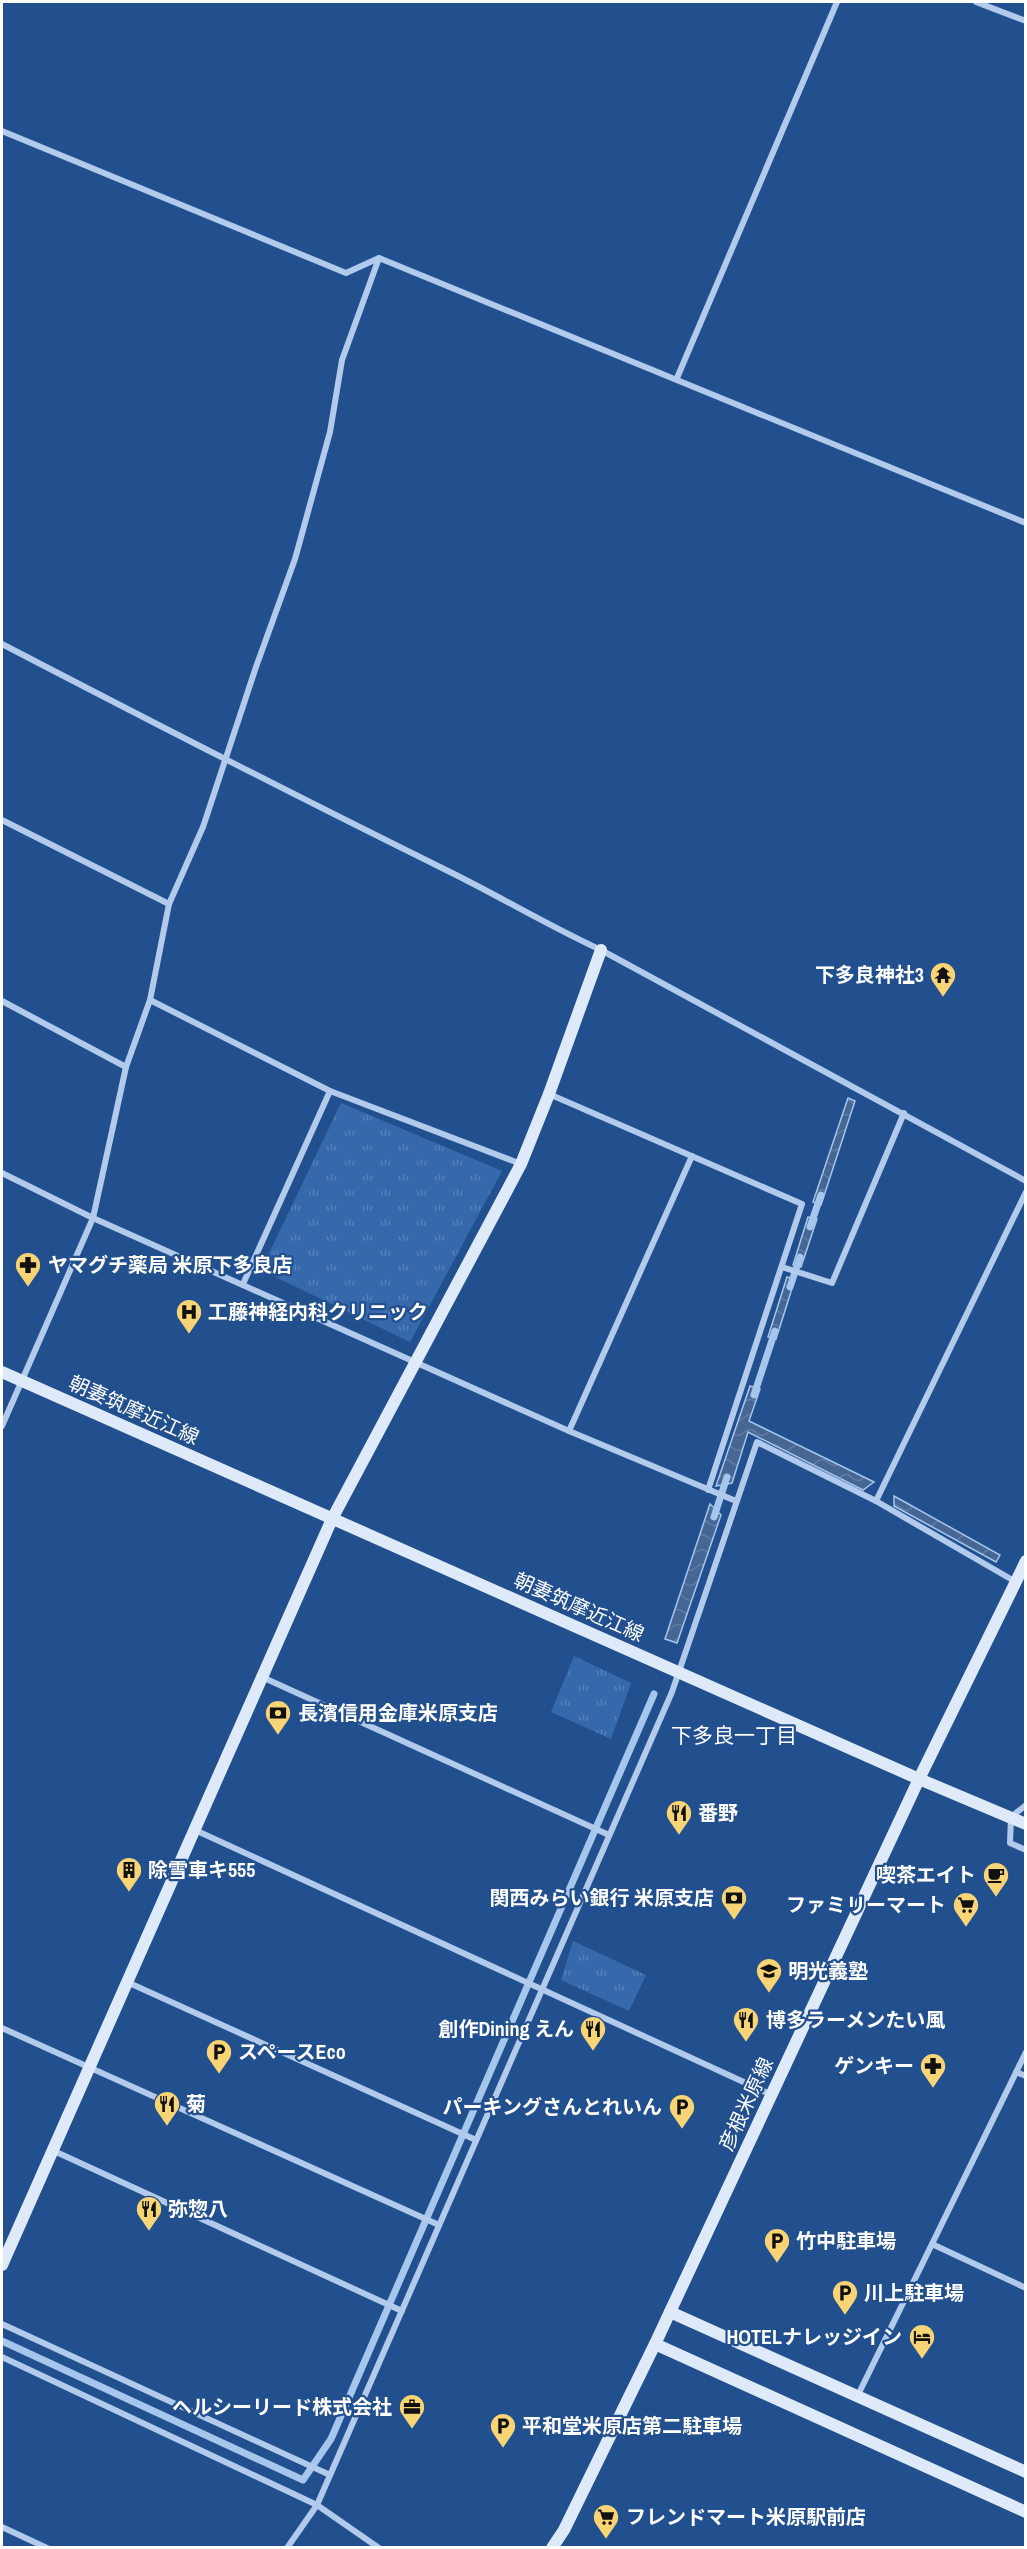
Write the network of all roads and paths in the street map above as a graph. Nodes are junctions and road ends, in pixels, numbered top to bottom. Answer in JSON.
{"nodes":[{"id":1,"x":837,"y":2,"type":"edge"},
{"id":2,"x":976,"y":2,"type":"edge"},
{"id":3,"x":1026,"y":21,"type":"edge"},
{"id":4,"x":2,"y":131,"type":"edge"},
{"id":5,"x":379,"y":258,"type":"junction"},
{"id":6,"x":677,"y":378,"type":"junction"},
{"id":7,"x":1026,"y":523,"type":"edge"},
{"id":8,"x":2,"y":644,"type":"edge"},
{"id":9,"x":226,"y":761,"type":"junction"},
{"id":10,"x":2,"y":819,"type":"edge"},
{"id":11,"x":169,"y":904,"type":"junction"},
{"id":12,"x":602,"y":950,"type":"junction"},
{"id":13,"x":150,"y":1000,"type":"junction"},
{"id":14,"x":2,"y":1001,"type":"edge"},
{"id":15,"x":126,"y":1067,"type":"junction"},
{"id":16,"x":330,"y":1091,"type":"junction"},
{"id":17,"x":549,"y":1094,"type":"junction"},
{"id":18,"x":904,"y":1113,"type":"junction"},
{"id":19,"x":692,"y":1156,"type":"junction"},
{"id":20,"x":521,"y":1164,"type":"junction"},
{"id":21,"x":2,"y":1173,"type":"edge"},
{"id":22,"x":1026,"y":1181,"type":"edge"},
{"id":23,"x":1026,"y":1192,"type":"edge"},
{"id":24,"x":93,"y":1218,"type":"junction"},
{"id":25,"x":782,"y":1267,"type":"junction"},
{"id":26,"x":243,"y":1284,"type":"junction"},
{"id":27,"x":416,"y":1361,"type":"junction"},
{"id":28,"x":2,"y":1372,"type":"edge"},
{"id":29,"x":23,"y":1382,"type":"junction"},
{"id":30,"x":2,"y":1426,"type":"edge"},
{"id":31,"x":569,"y":1431,"type":"junction"},
{"id":32,"x":711,"y":1491,"type":"junction"},
{"id":33,"x":736,"y":1501,"type":"junction"},
{"id":34,"x":876,"y":1501,"type":"junction"},
{"id":35,"x":332,"y":1519,"type":"junction"},
{"id":36,"x":1026,"y":1561,"type":"edge"},
{"id":37,"x":1016,"y":1582,"type":"junction"},
{"id":38,"x":679,"y":1673,"type":"junction"},
{"id":39,"x":262,"y":1677,"type":"junction"},
{"id":40,"x":919,"y":1779,"type":"junction"},
{"id":41,"x":1026,"y":1805,"type":"edge"},
{"id":42,"x":1011,"y":1817,"type":"junction"},
{"id":43,"x":1026,"y":1824,"type":"edge"},
{"id":44,"x":194,"y":1830,"type":"junction"},
{"id":45,"x":609,"y":1835,"type":"junction"},
{"id":46,"x":1026,"y":1850,"type":"edge"},
{"id":47,"x":127,"y":1982,"type":"junction"},
{"id":48,"x":538,"y":1989,"type":"junction"},
{"id":49,"x":2,"y":2028,"type":"edge"},
{"id":50,"x":1026,"y":2052,"type":"edge"},
{"id":51,"x":89,"y":2066,"type":"junction"},
{"id":52,"x":1016,"y":2072,"type":"junction"},
{"id":53,"x":1026,"y":2076,"type":"edge"},
{"id":54,"x":772,"y":2095,"type":"junction"},
{"id":55,"x":476,"y":2140,"type":"junction"},
{"id":56,"x":54,"y":2151,"type":"junction"},
{"id":57,"x":439,"y":2225,"type":"junction"},
{"id":58,"x":932,"y":2244,"type":"junction"},
{"id":59,"x":2,"y":2265,"type":"edge"},
{"id":60,"x":1026,"y":2288,"type":"edge"},
{"id":61,"x":402,"y":2311,"type":"junction"},
{"id":62,"x":670,"y":2312,"type":"junction"},
{"id":63,"x":2,"y":2324,"type":"edge"},
{"id":64,"x":655,"y":2344,"type":"junction"},
{"id":65,"x":2,"y":2358,"type":"edge"},
{"id":66,"x":857,"y":2397,"type":"junction"},
{"id":67,"x":1026,"y":2472,"type":"edge"},
{"id":68,"x":330,"y":2475,"type":"junction"},
{"id":69,"x":316,"y":2505,"type":"junction"},
{"id":70,"x":1026,"y":2512,"type":"edge"},
{"id":71,"x":2,"y":2527,"type":"edge"},
{"id":72,"x":47,"y":2547,"type":"edge"},
{"id":73,"x":287,"y":2547,"type":"edge"},
{"id":74,"x":379,"y":2547,"type":"edge"},
{"id":75,"x":552,"y":2547,"type":"edge"}],
"edges":[{"from":1,"to":6,"type":"street"},
{"from":2,"to":3,"type":"street"},
{"from":4,"to":5,"type":"street"},
{"from":5,"to":6,"type":"street"},
{"from":5,"to":9,"type":"street"},
{"from":6,"to":7,"type":"street"},
{"from":8,"to":9,"type":"street"},
{"from":9,"to":11,"type":"street"},
{"from":9,"to":12,"type":"street"},
{"from":10,"to":11,"type":"street"},
{"from":11,"to":13,"type":"street"},
{"from":12,"to":17,"type":"street"},
{"from":12,"to":18,"type":"street"},
{"from":13,"to":15,"type":"street"},
{"from":13,"to":16,"type":"street"},
{"from":14,"to":15,"type":"street"},
{"from":15,"to":24,"type":"street"},
{"from":16,"to":20,"type":"street"},
{"from":16,"to":26,"type":"street"},
{"from":17,"to":19,"type":"street"},
{"from":17,"to":20,"type":"street"},
{"from":18,"to":22,"type":"street"},
{"from":18,"to":25,"type":"street"},
{"from":19,"to":25,"type":"street"},
{"from":19,"to":31,"type":"street"},
{"from":20,"to":27,"type":"street"},
{"from":21,"to":24,"type":"street"},
{"from":23,"to":34,"type":"street"},
{"from":24,"to":26,"type":"street"},
{"from":24,"to":29,"type":"street"},
{"from":25,"to":32,"type":"street"},
{"from":26,"to":27,"type":"street"},
{"from":27,"to":31,"type":"street"},
{"from":27,"to":35,"type":"street"},
{"from":28,"to":29,"type":"street","name":"朝妻筑摩近江線"},
{"from":29,"to":30,"type":"street"},
{"from":29,"to":35,"type":"street","name":"朝妻筑摩近江線"},
{"from":31,"to":32,"type":"street"},
{"from":32,"to":33,"type":"street"},
{"from":33,"to":34,"type":"street"},
{"from":33,"to":38,"type":"street"},
{"from":34,"to":37,"type":"street"},
{"from":35,"to":38,"type":"street","name":"朝妻筑摩近江線"},
{"from":35,"to":39,"type":"street"},
{"from":36,"to":37,"type":"street"},
{"from":37,"to":40,"type":"street"},
{"from":38,"to":40,"type":"street","name":"朝妻筑摩近江線"},
{"from":38,"to":45,"type":"street"},
{"from":39,"to":44,"type":"street"},
{"from":39,"to":45,"type":"street"},
{"from":40,"to":42,"type":"street"},
{"from":40,"to":54,"type":"street","name":"彦根米原線"},
{"from":41,"to":42,"type":"street"},
{"from":42,"to":43,"type":"street"},
{"from":42,"to":46,"type":"street"},
{"from":44,"to":47,"type":"street"},
{"from":44,"to":48,"type":"street"},
{"from":45,"to":48,"type":"street"},
{"from":47,"to":51,"type":"street"},
{"from":47,"to":55,"type":"street"},
{"from":48,"to":54,"type":"street"},
{"from":48,"to":55,"type":"street"},
{"from":49,"to":51,"type":"street"},
{"from":50,"to":52,"type":"street"},
{"from":51,"to":56,"type":"street"},
{"from":51,"to":57,"type":"street"},
{"from":52,"to":53,"type":"street"},
{"from":52,"to":58,"type":"street"},
{"from":54,"to":62,"type":"street","name":"彦根米原線"},
{"from":55,"to":57,"type":"street"},
{"from":56,"to":59,"type":"street"},
{"from":56,"to":61,"type":"street"},
{"from":57,"to":61,"type":"street"},
{"from":58,"to":60,"type":"street"},
{"from":58,"to":66,"type":"street"},
{"from":61,"to":68,"type":"street"},
{"from":62,"to":64,"type":"street","name":"彦根米原線"},
{"from":62,"to":66,"type":"street"},
{"from":63,"to":68,"type":"street"},
{"from":64,"to":70,"type":"street"},
{"from":64,"to":75,"type":"street","name":"彦根米原線"},
{"from":65,"to":69,"type":"street"},
{"from":66,"to":67,"type":"street"},
{"from":68,"to":69,"type":"street"},
{"from":69,"to":73,"type":"street"},
{"from":69,"to":74,"type":"street"},
{"from":71,"to":72,"type":"street"}]}
